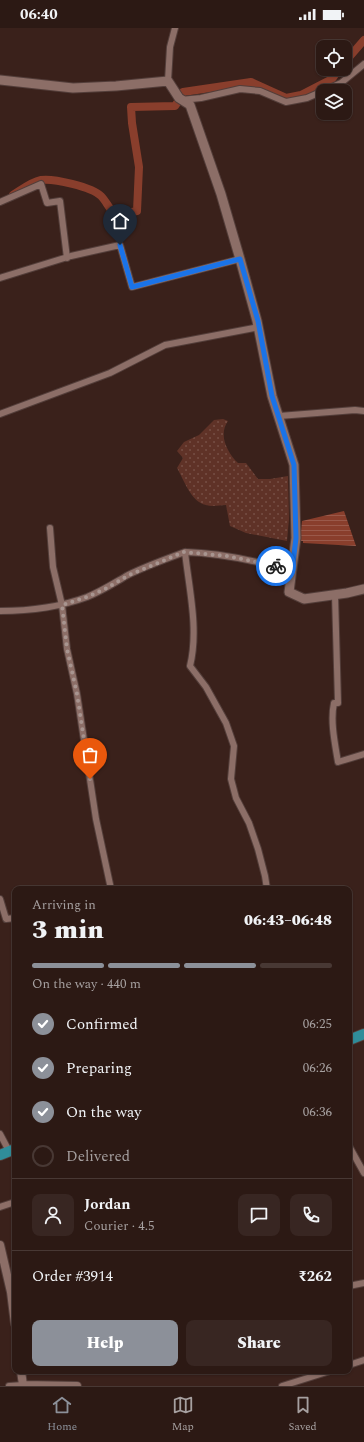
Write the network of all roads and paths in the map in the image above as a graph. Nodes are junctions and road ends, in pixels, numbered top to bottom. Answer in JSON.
{"nodes":[{"id":1,"x":175,"y":28,"type":"edge"},
{"id":2,"x":364,"y":64,"type":"edge"},
{"id":3,"x":0,"y":80,"type":"edge"},
{"id":4,"x":168,"y":81,"type":"junction"},
{"id":5,"x":339,"y":84,"type":"edge"},
{"id":6,"x":316,"y":94,"type":"edge"},
{"id":7,"x":180,"y":99,"type":"junction"},
{"id":8,"x":0,"y":202,"type":"edge"},
{"id":9,"x":69,"y":257,"type":"junction"},
{"id":10,"x":240,"y":259,"type":"junction"},
{"id":11,"x":0,"y":278,"type":"edge"},
{"id":12,"x":258,"y":327,"type":"junction"},
{"id":13,"x":364,"y":411,"type":"edge"},
{"id":14,"x":0,"y":414,"type":"edge"},
{"id":15,"x":278,"y":416,"type":"junction"},
{"id":16,"x":50,"y":528,"type":"dead end"},
{"id":17,"x":184,"y":552,"type":"junction"},
{"id":18,"x":292,"y":571,"type":"junction"},
{"id":19,"x":364,"y":589,"type":"edge"},
{"id":20,"x":335,"y":595,"type":"junction"},
{"id":21,"x":62,"y":605,"type":"junction"},
{"id":22,"x":0,"y":611,"type":"edge"},
{"id":23,"x":364,"y":754,"type":"edge"},
{"id":24,"x":110,"y":886,"type":"edge"},
{"id":25,"x":267,"y":886,"type":"edge"},
{"id":26,"x":0,"y":899,"type":"edge"},
{"id":27,"x":12,"y":918,"type":"edge"},
{"id":28,"x":364,"y":1034,"type":"edge"},
{"id":29,"x":352,"y":1039,"type":"edge"},
{"id":30,"x":0,"y":1134,"type":"edge"},
{"id":31,"x":352,"y":1151,"type":"edge"},
{"id":32,"x":8,"y":1152,"type":"edge"},
{"id":33,"x":364,"y":1173,"type":"edge"},
{"id":34,"x":12,"y":1203,"type":"edge"},
{"id":35,"x":0,"y":1207,"type":"edge"},
{"id":36,"x":0,"y":1244,"type":"edge"},
{"id":37,"x":364,"y":1283,"type":"edge"},
{"id":38,"x":352,"y":1285,"type":"edge"},
{"id":39,"x":12,"y":1300,"type":"edge"},
{"id":40,"x":364,"y":1360,"type":"edge"},
{"id":41,"x":352,"y":1364,"type":"edge"},
{"id":42,"x":21,"y":1374,"type":"edge"},
{"id":43,"x":320,"y":1374,"type":"edge"},
{"id":44,"x":23,"y":1385,"type":"edge"},
{"id":45,"x":8,"y":1386,"type":"edge"},
{"id":46,"x":77,"y":1386,"type":"edge"},
{"id":47,"x":282,"y":1386,"type":"edge"}],
"edges":[{"from":1,"to":4,"type":"street"},
{"from":2,"to":5,"type":"street"},
{"from":3,"to":4,"type":"main road"},
{"from":4,"to":7,"type":"main road"},
{"from":6,"to":7,"type":"street"},
{"from":7,"to":10,"type":"main road"},
{"from":8,"to":9,"type":"street"},
{"from":9,"to":10,"type":"street"},
{"from":9,"to":11,"type":"street"},
{"from":10,"to":12,"type":"main road"},
{"from":12,"to":14,"type":"street"},
{"from":12,"to":15,"type":"main road"},
{"from":13,"to":15,"type":"street"},
{"from":15,"to":18,"type":"main road"},
{"from":16,"to":21,"type":"street"},
{"from":17,"to":18,"type":"street"},
{"from":17,"to":21,"type":"street"},
{"from":17,"to":25,"type":"street"},
{"from":18,"to":20,"type":"main road"},
{"from":19,"to":20,"type":"main road"},
{"from":20,"to":23,"type":"street"},
{"from":21,"to":22,"type":"street"},
{"from":21,"to":24,"type":"street"},
{"from":26,"to":27,"type":"street"},
{"from":28,"to":29,"type":"highway"},
{"from":30,"to":32,"type":"street"},
{"from":31,"to":33,"type":"street"},
{"from":34,"to":35,"type":"street"},
{"from":36,"to":39,"type":"street"},
{"from":37,"to":38,"type":"street"},
{"from":40,"to":41,"type":"street"},
{"from":42,"to":44,"type":"street"},
{"from":43,"to":47,"type":"street"},
{"from":44,"to":45,"type":"street"},
{"from":44,"to":46,"type":"street"}]}
